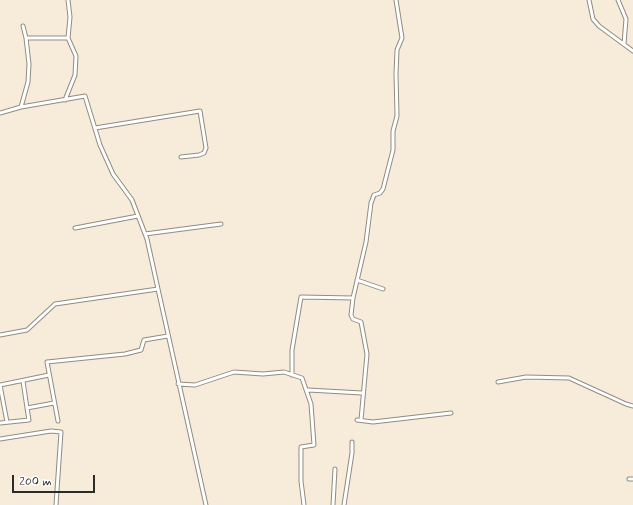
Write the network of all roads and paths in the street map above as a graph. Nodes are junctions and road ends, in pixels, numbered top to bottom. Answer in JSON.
{"nodes":[{"id":1,"x":68,"y":0,"type":"edge"},
{"id":2,"x":396,"y":0,"type":"edge"},
{"id":3,"x":589,"y":0,"type":"edge"},
{"id":4,"x":618,"y":0,"type":"edge"},
{"id":5,"x":23,"y":26,"type":"dead end"},
{"id":6,"x":26,"y":38,"type":"junction"},
{"id":7,"x":68,"y":38,"type":"junction"},
{"id":8,"x":624,"y":44,"type":"junction"},
{"id":9,"x":633,"y":51,"type":"edge"},
{"id":10,"x":65,"y":100,"type":"junction"},
{"id":11,"x":21,"y":107,"type":"junction"},
{"id":12,"x":0,"y":113,"type":"edge"},
{"id":13,"x":95,"y":128,"type":"junction"},
{"id":14,"x":181,"y":157,"type":"dead end"},
{"id":15,"x":138,"y":216,"type":"junction"},
{"id":16,"x":221,"y":224,"type":"dead end"},
{"id":17,"x":75,"y":228,"type":"dead end"},
{"id":18,"x":145,"y":234,"type":"junction"},
{"id":19,"x":357,"y":280,"type":"junction"},
{"id":20,"x":158,"y":289,"type":"junction"},
{"id":21,"x":383,"y":289,"type":"dead end"},
{"id":22,"x":353,"y":298,"type":"junction"},
{"id":23,"x":0,"y":335,"type":"edge"},
{"id":24,"x":168,"y":336,"type":"junction"},
{"id":25,"x":49,"y":375,"type":"junction"},
{"id":26,"x":292,"y":375,"type":"junction"},
{"id":27,"x":23,"y":381,"type":"junction"},
{"id":28,"x":498,"y":382,"type":"dead end"},
{"id":29,"x":178,"y":384,"type":"junction"},
{"id":30,"x":308,"y":390,"type":"junction"},
{"id":31,"x":362,"y":393,"type":"junction"},
{"id":32,"x":54,"y":403,"type":"junction"},
{"id":33,"x":633,"y":406,"type":"edge"},
{"id":34,"x":27,"y":408,"type":"junction"},
{"id":35,"x":451,"y":413,"type":"dead end"},
{"id":36,"x":58,"y":421,"type":"dead end"},
{"id":37,"x":7,"y":422,"type":"junction"},
{"id":38,"x":0,"y":423,"type":"edge"},
{"id":39,"x":0,"y":439,"type":"edge"},
{"id":40,"x":352,"y":442,"type":"dead end"},
{"id":41,"x":335,"y":469,"type":"dead end"},
{"id":42,"x":56,"y":505,"type":"edge"},
{"id":43,"x":206,"y":505,"type":"edge"},
{"id":44,"x":304,"y":505,"type":"edge"},
{"id":45,"x":333,"y":505,"type":"edge"},
{"id":46,"x":344,"y":505,"type":"edge"}],
"edges":[{"from":1,"to":7,"type":"street"},
{"from":2,"to":19,"type":"street"},
{"from":3,"to":8,"type":"street"},
{"from":4,"to":8,"type":"street"},
{"from":5,"to":6,"type":"street"},
{"from":6,"to":7,"type":"street"},
{"from":6,"to":11,"type":"street"},
{"from":7,"to":10,"type":"street"},
{"from":8,"to":9,"type":"street"},
{"from":10,"to":11,"type":"street"},
{"from":10,"to":13,"type":"street"},
{"from":11,"to":12,"type":"street"},
{"from":13,"to":14,"type":"street"},
{"from":13,"to":15,"type":"street"},
{"from":15,"to":17,"type":"street"},
{"from":15,"to":18,"type":"street"},
{"from":16,"to":18,"type":"street"},
{"from":18,"to":20,"type":"street"},
{"from":19,"to":21,"type":"street"},
{"from":19,"to":22,"type":"street"},
{"from":20,"to":23,"type":"street"},
{"from":20,"to":24,"type":"street"},
{"from":22,"to":26,"type":"street"},
{"from":22,"to":31,"type":"street"},
{"from":24,"to":25,"type":"street"},
{"from":24,"to":29,"type":"street"},
{"from":25,"to":27,"type":"street"},
{"from":25,"to":32,"type":"street"},
{"from":26,"to":29,"type":"street"},
{"from":26,"to":30,"type":"street"},
{"from":27,"to":34,"type":"street"},
{"from":27,"to":37,"type":"street"},
{"from":28,"to":33,"type":"street"},
{"from":29,"to":43,"type":"street"},
{"from":30,"to":31,"type":"street"},
{"from":30,"to":44,"type":"street"},
{"from":31,"to":35,"type":"street"},
{"from":32,"to":34,"type":"street"},
{"from":32,"to":36,"type":"street"},
{"from":34,"to":37,"type":"street"},
{"from":37,"to":38,"type":"street"},
{"from":39,"to":42,"type":"street"},
{"from":40,"to":46,"type":"street"},
{"from":41,"to":45,"type":"street"}]}
